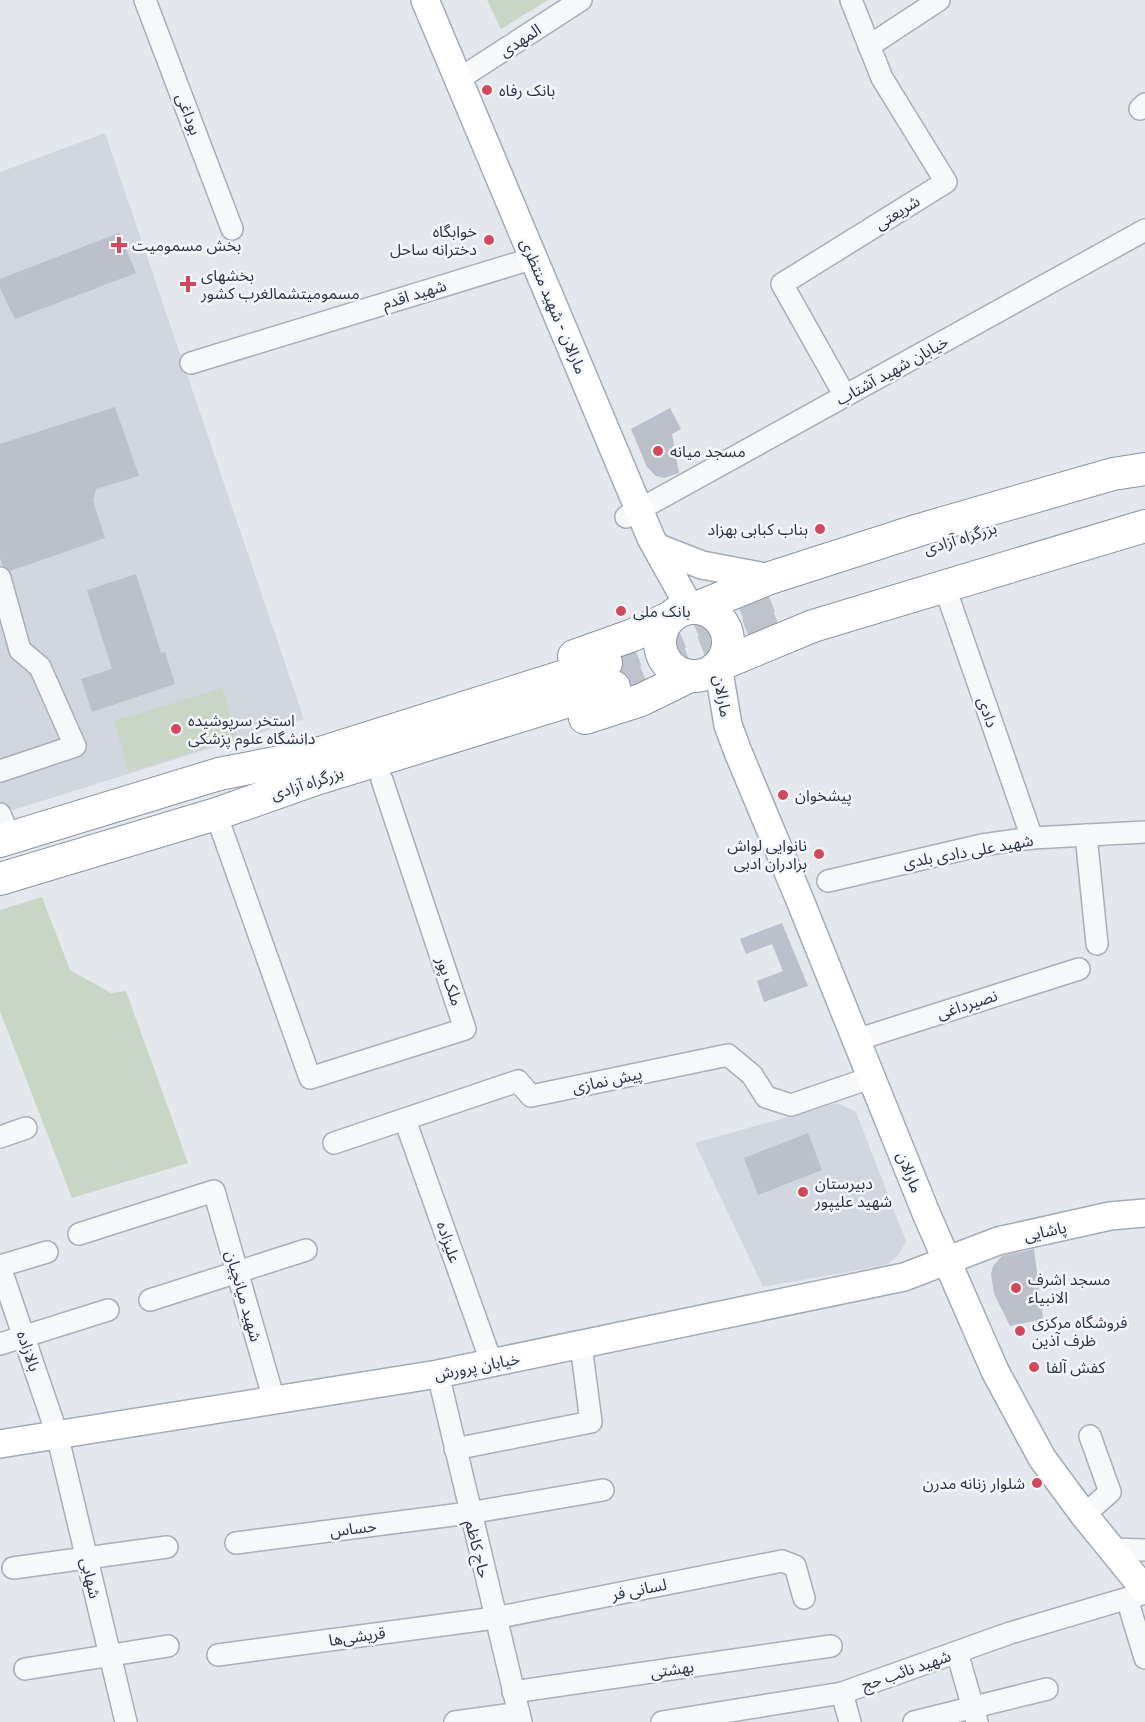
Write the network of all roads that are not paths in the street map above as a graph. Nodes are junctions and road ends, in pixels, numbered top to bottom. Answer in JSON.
{"nodes":[{"id":1,"x":145,"y":0,"type":"edge"},
{"id":2,"x":425,"y":0,"type":"edge"},
{"id":3,"x":581,"y":0,"type":"edge"},
{"id":4,"x":851,"y":0,"type":"edge"},
{"id":5,"x":939,"y":0,"type":"edge"},
{"id":6,"x":869,"y":46,"type":"junction"},
{"id":7,"x":459,"y":79,"type":"junction"},
{"id":8,"x":232,"y":229,"type":"dead end"},
{"id":9,"x":1145,"y":230,"type":"edge"},
{"id":10,"x":534,"y":258,"type":"junction"},
{"id":11,"x":191,"y":363,"type":"dead end"},
{"id":12,"x":845,"y":396,"type":"junction"},
{"id":13,"x":1144,"y":471,"type":"edge"},
{"id":14,"x":1145,"y":506,"type":"edge"},
{"id":15,"x":633,"y":514,"type":"junction"},
{"id":16,"x":1145,"y":526,"type":"edge"},
{"id":17,"x":656,"y":547,"type":"junction"},
{"id":18,"x":0,"y":578,"type":"edge"},
{"id":19,"x":944,"y":585,"type":"junction"},
{"id":20,"x":738,"y":592,"type":"junction"},
{"id":21,"x":777,"y":597,"type":"junction"},
{"id":22,"x":685,"y":611,"type":"junction"},
{"id":23,"x":633,"y":635,"type":"junction"},
{"id":24,"x":760,"y":649,"type":"junction"},
{"id":25,"x":706,"y":671,"type":"junction"},
{"id":26,"x":659,"y":691,"type":"junction"},
{"id":27,"x":0,"y":771,"type":"edge"},
{"id":28,"x":219,"y":774,"type":"junction"},
{"id":29,"x":382,"y":780,"type":"junction"},
{"id":30,"x":216,"y":814,"type":"junction"},
{"id":31,"x":3,"y":831,"type":"edge"},
{"id":32,"x":1145,"y":832,"type":"edge"},
{"id":33,"x":1086,"y":835,"type":"junction"},
{"id":34,"x":1032,"y":838,"type":"junction"},
{"id":35,"x":0,"y":879,"type":"edge"},
{"id":36,"x":828,"y":881,"type":"dead end"},
{"id":37,"x":1098,"y":944,"type":"dead end"},
{"id":38,"x":1079,"y":969,"type":"dead end"},
{"id":39,"x":855,"y":1040,"type":"junction"},
{"id":40,"x":870,"y":1078,"type":"junction"},
{"id":41,"x":405,"y":1120,"type":"junction"},
{"id":42,"x":26,"y":1128,"type":"dead end"},
{"id":43,"x":0,"y":1137,"type":"edge"},
{"id":44,"x":334,"y":1143,"type":"dead end"},
{"id":45,"x":1145,"y":1213,"type":"edge"},
{"id":46,"x":79,"y":1234,"type":"dead end"},
{"id":47,"x":306,"y":1250,"type":"dead end"},
{"id":48,"x":47,"y":1252,"type":"dead end"},
{"id":49,"x":948,"y":1260,"type":"junction"},
{"id":50,"x":0,"y":1267,"type":"edge"},
{"id":51,"x":237,"y":1273,"type":"junction"},
{"id":52,"x":5,"y":1296,"type":"edge"},
{"id":53,"x":150,"y":1300,"type":"dead end"},
{"id":54,"x":108,"y":1310,"type":"dead end"},
{"id":55,"x":24,"y":1336,"type":"junction"},
{"id":56,"x":0,"y":1344,"type":"edge"},
{"id":57,"x":581,"y":1345,"type":"junction"},
{"id":58,"x":492,"y":1364,"type":"junction"},
{"id":59,"x":438,"y":1374,"type":"junction"},
{"id":60,"x":274,"y":1400,"type":"junction"},
{"id":61,"x":57,"y":1434,"type":"junction"},
{"id":62,"x":1090,"y":1437,"type":"dead end"},
{"id":63,"x":0,"y":1443,"type":"edge"},
{"id":64,"x":455,"y":1449,"type":"junction"},
{"id":65,"x":603,"y":1490,"type":"dead end"},
{"id":66,"x":469,"y":1513,"type":"junction"},
{"id":67,"x":1084,"y":1515,"type":"junction"},
{"id":68,"x":236,"y":1543,"type":"dead end"},
{"id":69,"x":167,"y":1547,"type":"dead end"},
{"id":70,"x":1112,"y":1549,"type":"junction"},
{"id":71,"x":1145,"y":1550,"type":"edge"},
{"id":72,"x":87,"y":1560,"type":"junction"},
{"id":73,"x":13,"y":1568,"type":"dead end"},
{"id":74,"x":1139,"y":1594,"type":"edge"},
{"id":75,"x":804,"y":1598,"type":"dead end"},
{"id":76,"x":495,"y":1618,"type":"junction"},
{"id":77,"x":168,"y":1646,"type":"dead end"},
{"id":78,"x":831,"y":1646,"type":"dead end"},
{"id":79,"x":957,"y":1652,"type":"junction"},
{"id":80,"x":110,"y":1655,"type":"junction"},
{"id":81,"x":219,"y":1655,"type":"dead end"},
{"id":82,"x":1145,"y":1659,"type":"edge"},
{"id":83,"x":25,"y":1668,"type":"dead end"},
{"id":84,"x":1047,"y":1689,"type":"dead end"},
{"id":85,"x":513,"y":1692,"type":"junction"},
{"id":86,"x":842,"y":1693,"type":"junction"},
{"id":87,"x":975,"y":1715,"type":"edge"},
{"id":88,"x":520,"y":1718,"type":"edge"},
{"id":89,"x":126,"y":1722,"type":"edge"},
{"id":90,"x":455,"y":1722,"type":"edge"},
{"id":91,"x":662,"y":1722,"type":"edge"},
{"id":92,"x":850,"y":1722,"type":"edge"},
{"id":93,"x":914,"y":1722,"type":"edge"}],
"edges":[{"from":1,"to":8,"type":"street","name":"بوداغی"},
{"from":2,"to":7,"type":"main road","name":"مارالان - شهید منتظری"},
{"from":3,"to":7,"type":"street","name":"المهدی"},
{"from":4,"to":6,"type":"street","name":"شریعتی"},
{"from":5,"to":6,"type":"street"},
{"from":6,"to":12,"type":"street","name":"شریعتی"},
{"from":7,"to":10,"type":"main road","name":"مارالان - شهید منتظری"},
{"from":9,"to":12,"type":"street","name":"خیابان شهید آشتاب"},
{"from":10,"to":11,"type":"street","name":"شهید اقدم"},
{"from":10,"to":15,"type":"main road","name":"مارالان - شهید منتظری"},
{"from":12,"to":15,"type":"street","name":"خیابان شهید آشتاب"},
{"from":13,"to":21,"type":"highway"},
{"from":14,"to":21,"type":"highway","name":"بزرگراه آزادی"},
{"from":15,"to":17,"type":"main road","name":"مارالان - شهید منتظری"},
{"from":16,"to":19,"type":"highway"},
{"from":17,"to":21,"type":"main road"},
{"from":17,"to":22,"type":"main road","name":"مارالان - شهید منتظری"},
{"from":18,"to":27,"type":"street"},
{"from":19,"to":24,"type":"highway"},
{"from":19,"to":34,"type":"street","name":"دادی"},
{"from":20,"to":21,"type":"highway","name":"بزرگراه آزادی"},
{"from":20,"to":22,"type":"highway","name":"بزرگراه آزادی"},
{"from":20,"to":24,"type":"highway"},
{"from":22,"to":23,"type":"highway","name":"بزرگراه آزادی"},
{"from":22,"to":25,"type":"highway"},
{"from":22,"to":25,"type":"highway"},
{"from":23,"to":26,"type":"highway"},
{"from":23,"to":28,"type":"highway","name":"بزرگراه آزادی"},
{"from":24,"to":25,"type":"highway"},
{"from":25,"to":26,"type":"highway"},
{"from":25,"to":39,"type":"main road","name":"مارالان"},
{"from":26,"to":29,"type":"highway"},
{"from":28,"to":30,"type":"highway","name":"بزرگراه آزادی"},
{"from":28,"to":31,"type":"highway","name":"بزرگراه آزادی"},
{"from":29,"to":30,"type":"highway"},
{"from":29,"to":30,"type":"street","name":"ملک پور"},
{"from":30,"to":35,"type":"highway","name":"بزرگراه آزادی"},
{"from":32,"to":33,"type":"street","name":"شهید علی دادی بلدی"},
{"from":33,"to":34,"type":"street","name":"شهید علی دادی بلدی"},
{"from":33,"to":37,"type":"street"},
{"from":34,"to":36,"type":"street","name":"شهید علی دادی بلدی"},
{"from":38,"to":39,"type":"street","name":"نصیرداغی"},
{"from":39,"to":40,"type":"main road","name":"مارالان"},
{"from":40,"to":41,"type":"street","name":"پیش نمازی"},
{"from":40,"to":49,"type":"main road","name":"مارالان"},
{"from":41,"to":44,"type":"street","name":"پیش نمازی"},
{"from":41,"to":58,"type":"street","name":"علیزاده"},
{"from":42,"to":43,"type":"street"},
{"from":45,"to":49,"type":"main road","name":"پاشایی"},
{"from":46,"to":51,"type":"street","name":"شهید میانچیان"},
{"from":47,"to":51,"type":"street"},
{"from":48,"to":50,"type":"street"},
{"from":49,"to":57,"type":"main road","name":"خیابان پرورش"},
{"from":49,"to":67,"type":"main road","name":"مارالان"},
{"from":50,"to":52,"type":"street","name":"بالازاده"},
{"from":51,"to":53,"type":"street"},
{"from":51,"to":60,"type":"street","name":"شهید میانچیان"},
{"from":52,"to":55,"type":"street","name":"بالازاده"},
{"from":54,"to":55,"type":"street"},
{"from":55,"to":56,"type":"street"},
{"from":55,"to":61,"type":"street","name":"بالازاده"},
{"from":57,"to":58,"type":"main road","name":"خیابان پرورش"},
{"from":57,"to":64,"type":"street"},
{"from":58,"to":59,"type":"main road","name":"خیابان پرورش"},
{"from":59,"to":60,"type":"main road","name":"خیابان پرورش"},
{"from":59,"to":64,"type":"street","name":"حاج کاظم"},
{"from":60,"to":61,"type":"main road","name":"خیابان پرورش"},
{"from":61,"to":63,"type":"main road","name":"خیابان پرورش"},
{"from":61,"to":72,"type":"street","name":"شهابی"},
{"from":62,"to":67,"type":"street"},
{"from":64,"to":66,"type":"street","name":"حاج کاظم"},
{"from":65,"to":66,"type":"street","name":"حساس"},
{"from":66,"to":68,"type":"street","name":"حساس"},
{"from":66,"to":76,"type":"street","name":"حاج کاظم"},
{"from":67,"to":70,"type":"main road","name":"مارالان"},
{"from":69,"to":72,"type":"street"},
{"from":70,"to":71,"type":"street"},
{"from":70,"to":74,"type":"main road","name":"مارالان"},
{"from":72,"to":73,"type":"street"},
{"from":72,"to":80,"type":"street","name":"شهابی"},
{"from":74,"to":79,"type":"street","name":"شهید نائب حج"},
{"from":74,"to":82,"type":"street"},
{"from":75,"to":76,"type":"street","name":"لسانی فر"},
{"from":76,"to":81,"type":"street","name":"قریشی‌ها"},
{"from":76,"to":85,"type":"street","name":"حاج کاظم"},
{"from":77,"to":80,"type":"street"},
{"from":78,"to":85,"type":"street","name":"بهشتی"},
{"from":79,"to":86,"type":"street","name":"شهید نائب حج"},
{"from":79,"to":87,"type":"street"},
{"from":80,"to":83,"type":"street"},
{"from":80,"to":89,"type":"street","name":"شهابی"},
{"from":84,"to":87,"type":"street"},
{"from":85,"to":88,"type":"street","name":"حاج کاظم"},
{"from":86,"to":91,"type":"street","name":"شهید نائب حج"},
{"from":86,"to":92,"type":"street"},
{"from":87,"to":93,"type":"street"},
{"from":88,"to":90,"type":"street"}]}
